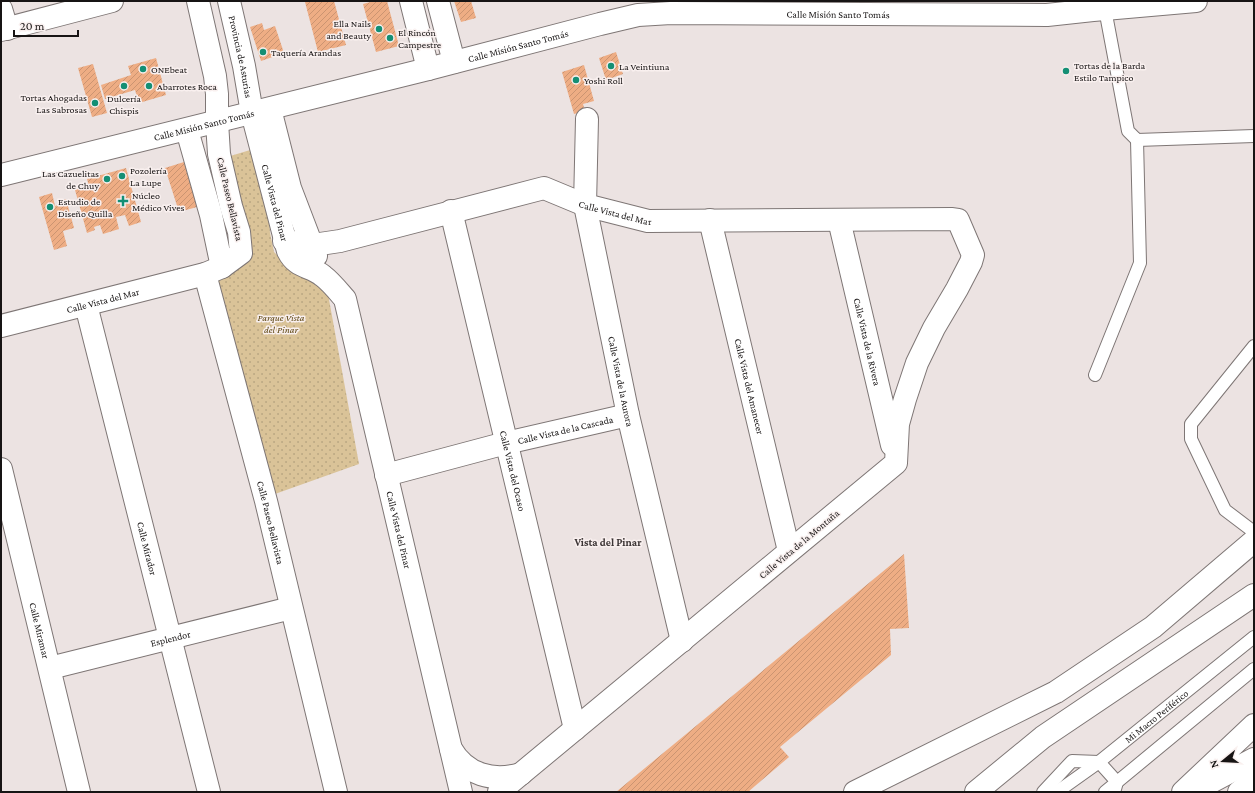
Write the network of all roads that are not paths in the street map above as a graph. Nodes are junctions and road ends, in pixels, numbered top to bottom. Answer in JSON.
{"nodes":[{"id":1,"x":112,"y":1,"type":"edge"},
{"id":2,"x":198,"y":1,"type":"edge"},
{"id":3,"x":229,"y":1,"type":"edge"},
{"id":4,"x":410,"y":1,"type":"edge"},
{"id":5,"x":438,"y":1,"type":"edge"},
{"id":6,"x":1196,"y":1,"type":"edge"},
{"id":7,"x":1097,"y":7,"type":"edge"},
{"id":8,"x":1046,"y":8,"type":"edge"},
{"id":9,"x":3,"y":23,"type":"edge"},
{"id":10,"x":454,"y":62,"type":"junction"},
{"id":11,"x":428,"y":69,"type":"junction"},
{"id":12,"x":261,"y":111,"type":"junction"},
{"id":13,"x":587,"y":119,"type":"dead end"},
{"id":14,"x":217,"y":122,"type":"junction"},
{"id":15,"x":188,"y":130,"type":"junction"},
{"id":16,"x":1254,"y":136,"type":"edge"},
{"id":17,"x":1136,"y":140,"type":"junction"},
{"id":18,"x":1,"y":176,"type":"edge"},
{"id":19,"x":585,"y":204,"type":"junction"},
{"id":20,"x":451,"y":211,"type":"junction"},
{"id":21,"x":710,"y":220,"type":"junction"},
{"id":22,"x":839,"y":220,"type":"junction"},
{"id":23,"x":284,"y":241,"type":"junction"},
{"id":24,"x":313,"y":245,"type":"junction"},
{"id":25,"x":214,"y":270,"type":"junction"},
{"id":26,"x":323,"y":275,"type":"junction"},
{"id":27,"x":86,"y":305,"type":"junction"},
{"id":28,"x":1,"y":326,"type":"edge"},
{"id":29,"x":1254,"y":346,"type":"edge"},
{"id":30,"x":1095,"y":375,"type":"dead end"},
{"id":31,"x":628,"y":415,"type":"junction"},
{"id":32,"x":506,"y":443,"type":"junction"},
{"id":33,"x":896,"y":463,"type":"junction"},
{"id":34,"x":1,"y":469,"type":"edge"},
{"id":35,"x":386,"y":476,"type":"junction"},
{"id":36,"x":1254,"y":532,"type":"edge"},
{"id":37,"x":1254,"y":541,"type":"edge"},
{"id":38,"x":789,"y":551,"type":"junction"},
{"id":39,"x":1254,"y":595,"type":"edge"},
{"id":40,"x":292,"y":608,"type":"junction"},
{"id":41,"x":1254,"y":637,"type":"edge"},
{"id":42,"x":171,"y":638,"type":"junction"},
{"id":43,"x":682,"y":641,"type":"junction"},
{"id":44,"x":50,"y":668,"type":"junction"},
{"id":45,"x":1254,"y":669,"type":"edge"},
{"id":46,"x":1254,"y":725,"type":"edge"},
{"id":47,"x":575,"y":729,"type":"junction"},
{"id":48,"x":451,"y":748,"type":"junction"},
{"id":49,"x":1254,"y":759,"type":"edge"},
{"id":50,"x":1099,"y":762,"type":"junction"},
{"id":51,"x":521,"y":774,"type":"junction"},
{"id":52,"x":1254,"y":780,"type":"edge"},
{"id":53,"x":1116,"y":787,"type":"edge"},
{"id":54,"x":79,"y":792,"type":"edge"},
{"id":55,"x":209,"y":792,"type":"edge"},
{"id":56,"x":336,"y":792,"type":"edge"},
{"id":57,"x":461,"y":792,"type":"edge"},
{"id":58,"x":499,"y":792,"type":"edge"},
{"id":59,"x":855,"y":792,"type":"edge"},
{"id":60,"x":976,"y":792,"type":"edge"},
{"id":61,"x":1044,"y":792,"type":"edge"},
{"id":62,"x":1057,"y":792,"type":"edge"},
{"id":63,"x":1105,"y":792,"type":"edge"},
{"id":64,"x":1183,"y":792,"type":"edge"},
{"id":65,"x":1192,"y":792,"type":"edge"},
{"id":66,"x":1239,"y":792,"type":"edge"}],
"edges":[{"from":1,"to":9,"type":"main road"},
{"from":2,"to":14,"type":"main road"},
{"from":3,"to":12,"type":"main road","name":"Provincia de Asturias"},
{"from":4,"to":11,"type":"main road"},
{"from":5,"to":10,"type":"main road"},
{"from":6,"to":7,"type":"main road","name":"Calle Misión Santo Tomás"},
{"from":7,"to":8,"type":"main road","name":"Calle Misión Santo Tomás"},
{"from":7,"to":17,"type":"lane"},
{"from":8,"to":10,"type":"main road","name":"Calle Misión Santo Tomás"},
{"from":10,"to":11,"type":"main road","name":"Calle Misión Santo Tomás"},
{"from":11,"to":12,"type":"main road","name":"Calle Misión Santo Tomás"},
{"from":12,"to":14,"type":"main road","name":"Calle Misión Santo Tomás"},
{"from":12,"to":23,"type":"main road","name":"Calle Vista del Pinar"},
{"from":12,"to":24,"type":"main road","name":"Calle Vista del Pinar"},
{"from":13,"to":19,"type":"main road","name":"Calle Vista de la Aurora"},
{"from":14,"to":15,"type":"main road","name":"Calle Misión Santo Tomás"},
{"from":14,"to":25,"type":"main road","name":"Calle Paseo Bellavista"},
{"from":15,"to":18,"type":"main road","name":"Calle Misión Santo Tomás"},
{"from":15,"to":25,"type":"main road","name":"Calle Paseo Bellavista"},
{"from":16,"to":17,"type":"lane"},
{"from":17,"to":30,"type":"lane"},
{"from":19,"to":20,"type":"main road","name":"Calle Vista del Mar"},
{"from":19,"to":21,"type":"main road","name":"Calle Vista del Mar"},
{"from":19,"to":31,"type":"main road","name":"Calle Vista de la Aurora"},
{"from":20,"to":24,"type":"main road","name":"Calle Vista del Mar"},
{"from":20,"to":32,"type":"main road","name":"Calle Vista del Ocaso"},
{"from":21,"to":22,"type":"main road","name":"Calle Vista del Mar"},
{"from":21,"to":38,"type":"main road","name":"Calle Vista del Amanecer"},
{"from":22,"to":33,"type":"main road","name":"Calle Vista de la Rivera"},
{"from":22,"to":33,"type":"main road","name":"Calle Vista del Mar"},
{"from":23,"to":24,"type":"main road","name":"Calle Vista del Mar"},
{"from":23,"to":26,"type":"main road","name":"Calle Vista del Pinar"},
{"from":24,"to":26,"type":"main road","name":"Calle Vista del Pinar"},
{"from":25,"to":27,"type":"main road","name":"Calle Vista del Mar"},
{"from":25,"to":40,"type":"main road","name":"Calle Paseo Bellavista"},
{"from":26,"to":35,"type":"main road","name":"Calle Vista del Pinar"},
{"from":27,"to":28,"type":"main road","name":"Calle Vista del Mar"},
{"from":27,"to":42,"type":"main road","name":"Calle Mirador"},
{"from":29,"to":36,"type":"lane"},
{"from":31,"to":32,"type":"main road","name":"Calle Vista de la Cascada"},
{"from":31,"to":43,"type":"main road","name":"Calle Vista de la Aurora"},
{"from":32,"to":35,"type":"main road","name":"Calle Vista de la Cascada"},
{"from":32,"to":47,"type":"main road","name":"Calle Vista del Ocaso"},
{"from":33,"to":38,"type":"main road","name":"Calle Vista de la Montaña"},
{"from":34,"to":44,"type":"main road","name":"Calle Miramar"},
{"from":35,"to":48,"type":"main road","name":"Calle Vista del Pinar"},
{"from":37,"to":59,"type":"main road"},
{"from":38,"to":43,"type":"main road","name":"Calle Vista de la Montaña"},
{"from":39,"to":60,"type":"main road"},
{"from":40,"to":42,"type":"main road","name":"Esplendor"},
{"from":40,"to":56,"type":"main road","name":"Calle Paseo Bellavista"},
{"from":41,"to":50,"type":"lane","name":"Mi Macro Periférico"},
{"from":42,"to":44,"type":"main road","name":"Esplendor"},
{"from":42,"to":55,"type":"main road","name":"Calle Mirador"},
{"from":43,"to":47,"type":"main road","name":"Calle Vista de la Montaña"},
{"from":44,"to":54,"type":"main road","name":"Calle Miramar"},
{"from":45,"to":53,"type":"lane"},
{"from":46,"to":64,"type":"main road"},
{"from":47,"to":51,"type":"main road","name":"Calle Vista de la Montaña"},
{"from":48,"to":51,"type":"main road"},
{"from":48,"to":57,"type":"main road","name":"Calle Vista del Pinar"},
{"from":49,"to":65,"type":"main road"},
{"from":50,"to":53,"type":"lane"},
{"from":50,"to":61,"type":"lane"},
{"from":50,"to":62,"type":"lane","name":"Mi Macro Periférico"},
{"from":51,"to":58,"type":"main road","name":"Calle Vista de la Montaña"},
{"from":52,"to":66,"type":"main road"},
{"from":53,"to":63,"type":"lane"}]}
